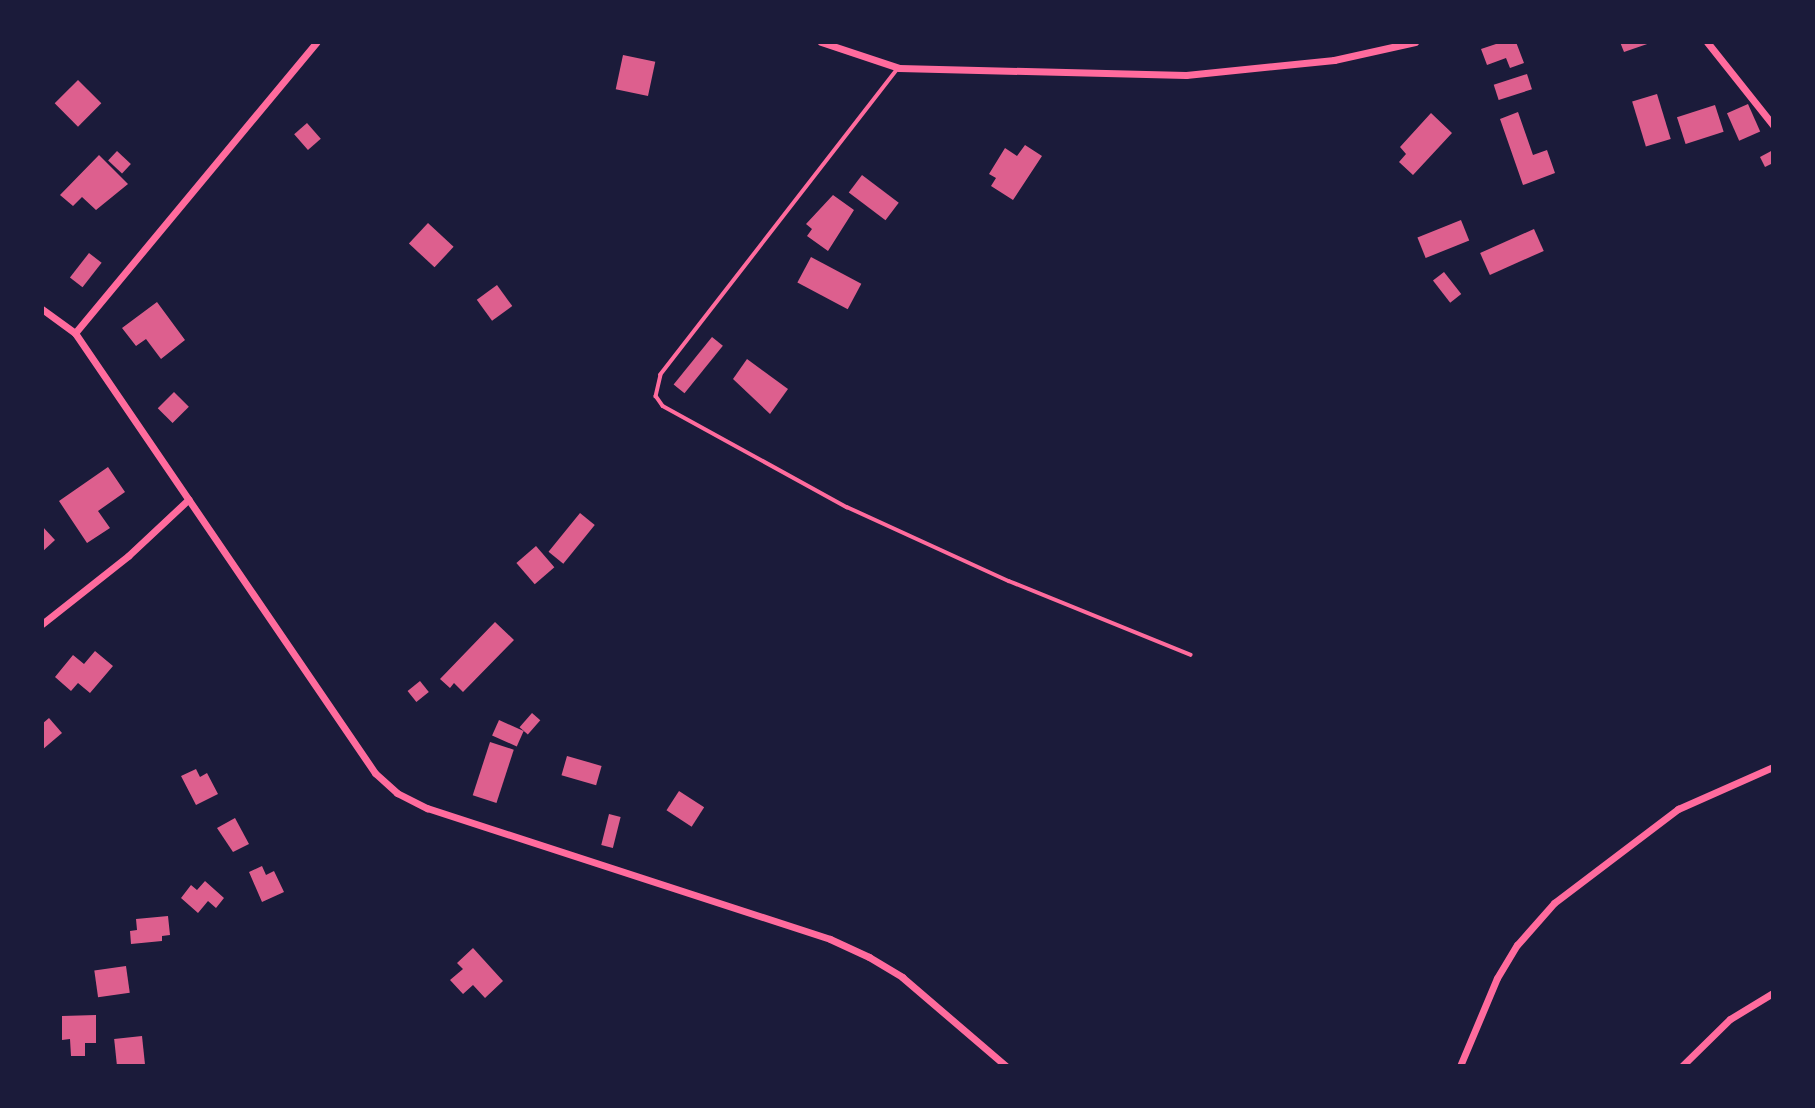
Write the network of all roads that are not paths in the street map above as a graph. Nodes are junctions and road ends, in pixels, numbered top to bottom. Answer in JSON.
{"nodes":[{"id":1,"x":317,"y":42,"type":"edge"},
{"id":2,"x":821,"y":42,"type":"edge"},
{"id":3,"x":1415,"y":42,"type":"edge"},
{"id":4,"x":1707,"y":42,"type":"edge"},
{"id":5,"x":899,"y":68,"type":"junction"},
{"id":6,"x":1773,"y":125,"type":"edge"},
{"id":7,"x":42,"y":309,"type":"edge"},
{"id":8,"x":75,"y":333,"type":"junction"},
{"id":9,"x":189,"y":499,"type":"junction"},
{"id":10,"x":42,"y":624,"type":"edge"},
{"id":11,"x":1191,"y":654,"type":"dead end"},
{"id":12,"x":1773,"y":767,"type":"edge"},
{"id":13,"x":1773,"y":993,"type":"edge"},
{"id":14,"x":1006,"y":1066,"type":"edge"},
{"id":15,"x":1460,"y":1066,"type":"edge"},
{"id":16,"x":1682,"y":1066,"type":"edge"}],
"edges":[{"from":1,"to":8,"type":"street"},
{"from":2,"to":5,"type":"street"},
{"from":3,"to":5,"type":"street"},
{"from":4,"to":6,"type":"street"},
{"from":5,"to":11,"type":"lane"},
{"from":7,"to":8,"type":"street"},
{"from":8,"to":9,"type":"street"},
{"from":9,"to":10,"type":"street"},
{"from":9,"to":14,"type":"street"},
{"from":12,"to":15,"type":"street"},
{"from":13,"to":16,"type":"street"}]}
